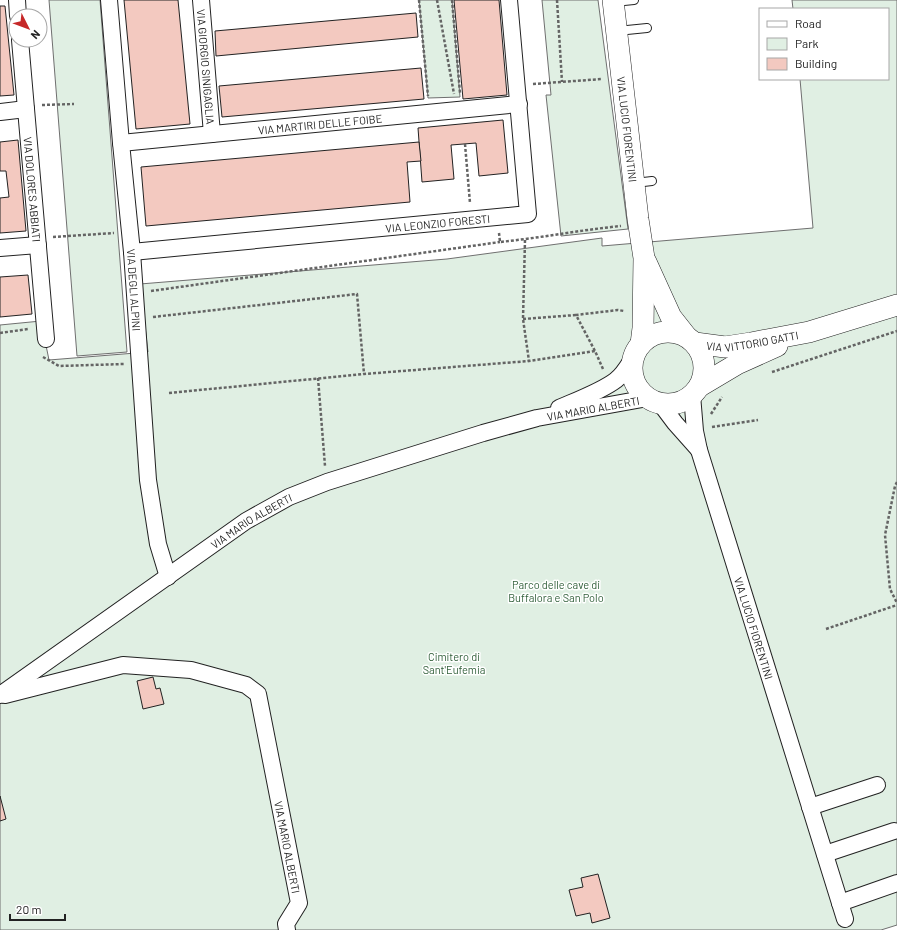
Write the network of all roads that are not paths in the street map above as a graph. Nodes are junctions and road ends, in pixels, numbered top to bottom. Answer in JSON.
{"nodes":[{"id":1,"x":110,"y":0,"type":"edge"},
{"id":2,"x":201,"y":0,"type":"edge"},
{"id":3,"x":509,"y":0,"type":"edge"},
{"id":4,"x":620,"y":1,"type":"edge"},
{"id":5,"x":647,"y":28,"type":"dead end"},
{"id":6,"x":617,"y":31,"type":"junction"},
{"id":7,"x":21,"y":48,"type":"edge"},
{"id":8,"x":519,"y":104,"type":"junction"},
{"id":9,"x":26,"y":108,"type":"junction"},
{"id":10,"x":0,"y":112,"type":"edge"},
{"id":11,"x":212,"y":134,"type":"junction"},
{"id":12,"x":121,"y":143,"type":"junction"},
{"id":13,"x":38,"y":241,"type":"junction"},
{"id":14,"x":0,"y":248,"type":"edge"},
{"id":15,"x":132,"y":252,"type":"junction"},
{"id":16,"x":644,"y":258,"type":"junction"},
{"id":17,"x":897,"y":306,"type":"edge"},
{"id":18,"x":809,"y":332,"type":"junction"},
{"id":19,"x":46,"y":339,"type":"dead end"},
{"id":20,"x":690,"y":340,"type":"junction"},
{"id":21,"x":638,"y":350,"type":"junction"},
{"id":22,"x":696,"y":391,"type":"junction"},
{"id":23,"x":654,"y":401,"type":"junction"},
{"id":24,"x":537,"y":418,"type":"junction"},
{"id":25,"x":698,"y":450,"type":"junction"},
{"id":26,"x":168,"y":577,"type":"junction"},
{"id":27,"x":0,"y":696,"type":"edge"},
{"id":28,"x":877,"y":784,"type":"dead end"},
{"id":29,"x":810,"y":807,"type":"junction"},
{"id":30,"x":894,"y":831,"type":"dead end"},
{"id":31,"x":825,"y":854,"type":"junction"},
{"id":32,"x":897,"y":883,"type":"edge"},
{"id":33,"x":840,"y":903,"type":"junction"},
{"id":34,"x":845,"y":919,"type":"dead end"},
{"id":35,"x":287,"y":930,"type":"edge"}],
"edges":[{"from":1,"to":12,"type":"street","name":"VIA DEGLI ALPINI"},
{"from":2,"to":11,"type":"street","name":"VIA GIORGIO SINIGAGLIA"},
{"from":3,"to":8,"type":"street","name":"VIA LEONZIO FORESTI"},
{"from":4,"to":6,"type":"street","name":"VIA LUCIO FIORENTINI"},
{"from":5,"to":6,"type":"lane"},
{"from":6,"to":16,"type":"street","name":"VIA LUCIO FIORENTINI"},
{"from":7,"to":9,"type":"street","name":"VIA DOLORES ABBIATI"},
{"from":8,"to":11,"type":"street","name":"VIA MARTIRI DELLE FOIBE"},
{"from":8,"to":15,"type":"street","name":"VIA LEONZIO FORESTI"},
{"from":9,"to":10,"type":"street"},
{"from":9,"to":13,"type":"street","name":"VIA DOLORES ABBIATI"},
{"from":11,"to":12,"type":"street","name":"VIA MARTIRI DELLE FOIBE"},
{"from":12,"to":15,"type":"street","name":"VIA DEGLI ALPINI"},
{"from":13,"to":14,"type":"street"},
{"from":13,"to":19,"type":"street","name":"VIA DOLORES ABBIATI"},
{"from":15,"to":26,"type":"street","name":"VIA DEGLI ALPINI"},
{"from":16,"to":20,"type":"street","name":"VIA LUCIO FIORENTINI"},
{"from":16,"to":21,"type":"street","name":"VIA LUCIO FIORENTINI"},
{"from":17,"to":18,"type":"street","name":"VIA VITTORIO GATTI"},
{"from":18,"to":20,"type":"street","name":"VIA VITTORIO GATTI"},
{"from":18,"to":22,"type":"street","name":"VIA VITTORIO GATTI"},
{"from":20,"to":21,"type":"street"},
{"from":20,"to":22,"type":"street"},
{"from":21,"to":23,"type":"street"},
{"from":21,"to":24,"type":"street","name":"VIA MARIO ALBERTI"},
{"from":22,"to":23,"type":"street"},
{"from":22,"to":25,"type":"street","name":"VIA LUCIO FIORENTINI"},
{"from":23,"to":24,"type":"street","name":"VIA MARIO ALBERTI"},
{"from":23,"to":25,"type":"street","name":"VIA LUCIO FIORENTINI"},
{"from":24,"to":26,"type":"street","name":"VIA MARIO ALBERTI"},
{"from":25,"to":29,"type":"street","name":"VIA LUCIO FIORENTINI"},
{"from":26,"to":27,"type":"street","name":"VIA MARIO ALBERTI"},
{"from":27,"to":35,"type":"street","name":"VIA MARIO ALBERTI"},
{"from":28,"to":29,"type":"street"},
{"from":29,"to":31,"type":"street","name":"VIA LUCIO FIORENTINI"},
{"from":30,"to":31,"type":"street"},
{"from":31,"to":33,"type":"street","name":"VIA LUCIO FIORENTINI"},
{"from":32,"to":33,"type":"street"},
{"from":33,"to":34,"type":"street","name":"VIA LUCIO FIORENTINI"}]}
